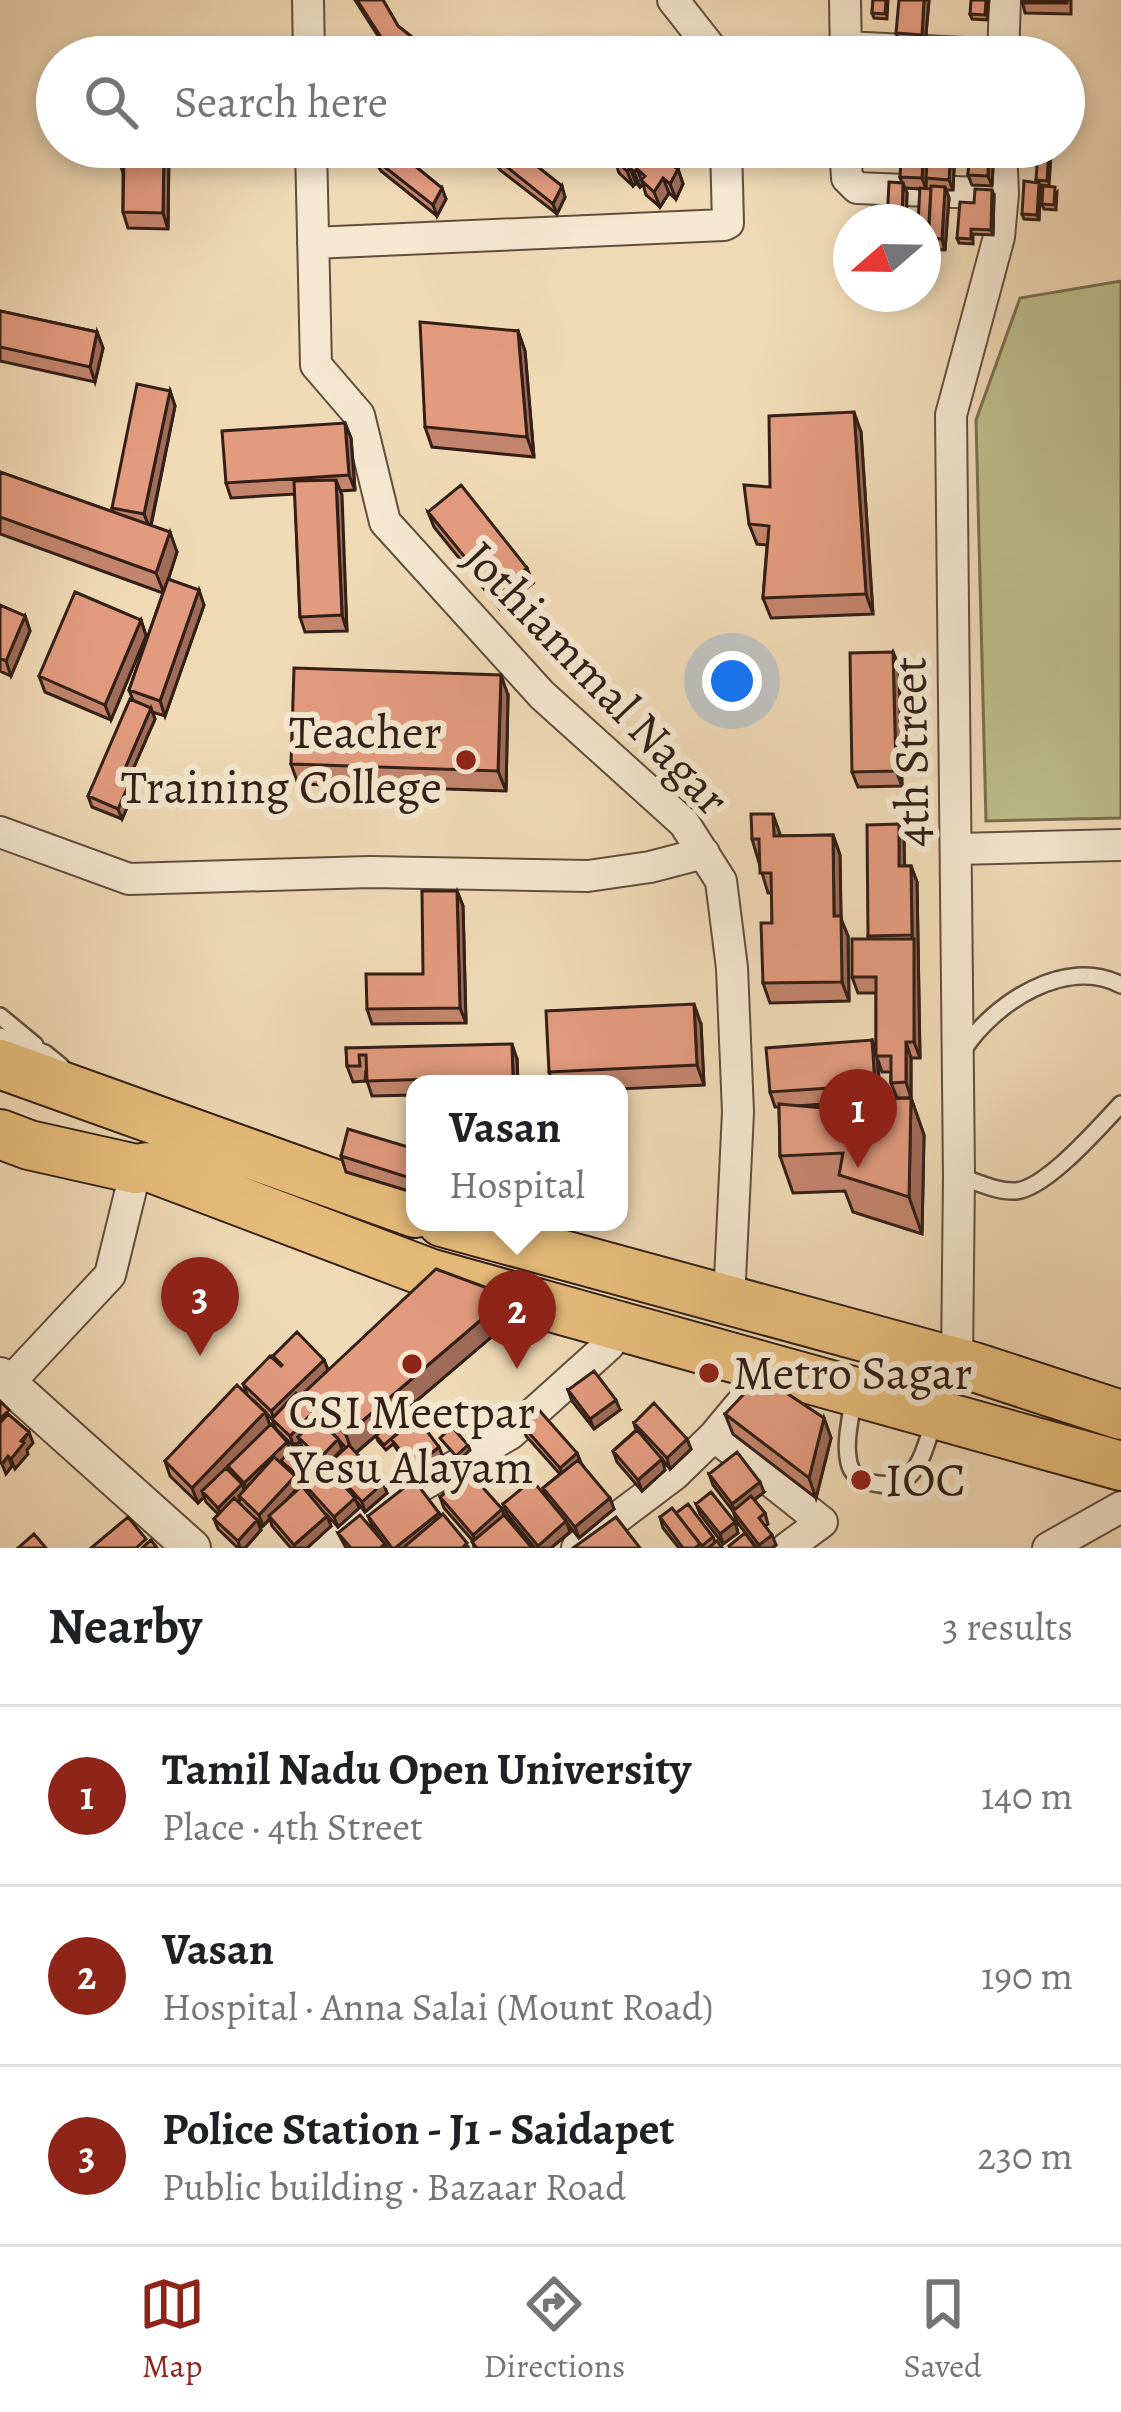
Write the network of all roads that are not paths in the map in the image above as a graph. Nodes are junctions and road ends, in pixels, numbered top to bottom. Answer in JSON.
{"nodes":[{"id":1,"x":308,"y":0,"type":"edge"},
{"id":2,"x":673,"y":0,"type":"edge"},
{"id":3,"x":845,"y":0,"type":"edge"},
{"id":4,"x":1005,"y":0,"type":"edge"},
{"id":5,"x":309,"y":36,"type":"edge"},
{"id":6,"x":701,"y":36,"type":"edge"},
{"id":7,"x":846,"y":36,"type":"edge"},
{"id":8,"x":1004,"y":36,"type":"edge"},
{"id":9,"x":311,"y":168,"type":"edge"},
{"id":10,"x":728,"y":168,"type":"edge"},
{"id":11,"x":845,"y":168,"type":"edge"},
{"id":12,"x":1002,"y":168,"type":"edge"},
{"id":13,"x":1003,"y":194,"type":"junction"},
{"id":14,"x":313,"y":243,"type":"junction"},
{"id":15,"x":0,"y":832,"type":"edge"},
{"id":16,"x":1119,"y":845,"type":"edge"},
{"id":17,"x":957,"y":849,"type":"junction"},
{"id":18,"x":704,"y":853,"type":"junction"},
{"id":19,"x":1121,"y":986,"type":"edge"},
{"id":20,"x":0,"y":1016,"type":"edge"},
{"id":21,"x":0,"y":1036,"type":"edge"},
{"id":22,"x":958,"y":1057,"type":"junction"},
{"id":23,"x":23,"y":1058,"type":"edge"},
{"id":24,"x":1121,"y":1104,"type":"edge"},
{"id":25,"x":0,"y":1134,"type":"edge"},
{"id":26,"x":136,"y":1169,"type":"junction"},
{"id":27,"x":959,"y":1176,"type":"junction"},
{"id":28,"x":406,"y":1210,"type":"edge"},
{"id":29,"x":475,"y":1231,"type":"edge"},
{"id":30,"x":729,"y":1300,"type":"junction"},
{"id":31,"x":609,"y":1345,"type":"dead end"},
{"id":32,"x":957,"y":1362,"type":"junction"},
{"id":33,"x":769,"y":1370,"type":"junction"},
{"id":34,"x":4,"y":1380,"type":"edge"},
{"id":35,"x":854,"y":1393,"type":"junction"},
{"id":36,"x":936,"y":1415,"type":"junction"},
{"id":37,"x":1121,"y":1415,"type":"edge"},
{"id":38,"x":714,"y":1436,"type":"junction"},
{"id":39,"x":1121,"y":1466,"type":"edge"},
{"id":40,"x":1121,"y":1507,"type":"edge"},
{"id":41,"x":192,"y":1548,"type":"edge"},
{"id":42,"x":315,"y":1548,"type":"edge"},
{"id":43,"x":577,"y":1548,"type":"edge"},
{"id":44,"x":787,"y":1548,"type":"edge"},
{"id":45,"x":1048,"y":1548,"type":"edge"}],
"edges":[{"from":1,"to":5,"type":"street"},
{"from":2,"to":6,"type":"street"},
{"from":3,"to":7,"type":"street"},
{"from":4,"to":8,"type":"street"},
{"from":9,"to":14,"type":"street","name":"Jothiammal Nagar"},
{"from":10,"to":14,"type":"street"},
{"from":11,"to":13,"type":"street"},
{"from":12,"to":13,"type":"street","name":"4th Street"},
{"from":13,"to":17,"type":"street","name":"4th Street"},
{"from":14,"to":18,"type":"street","name":"Jothiammal Nagar"},
{"from":15,"to":18,"type":"street"},
{"from":16,"to":17,"type":"street"},
{"from":17,"to":22,"type":"street","name":"4th Street"},
{"from":18,"to":30,"type":"street","name":"Jothiammal Nagar"},
{"from":19,"to":22,"type":"lane"},
{"from":20,"to":23,"type":"lane"},
{"from":21,"to":23,"type":"lane"},
{"from":22,"to":27,"type":"street","name":"4th Street"},
{"from":23,"to":28,"type":"main road"},
{"from":24,"to":27,"type":"lane"},
{"from":25,"to":26,"type":"main road"},
{"from":26,"to":33,"type":"main road"},
{"from":26,"to":34,"type":"street"},
{"from":27,"to":32,"type":"street","name":"4th Street"},
{"from":29,"to":30,"type":"main road"},
{"from":30,"to":32,"type":"main road"},
{"from":31,"to":42,"type":"street"},
{"from":32,"to":37,"type":"main road"},
{"from":33,"to":35,"type":"main road"},
{"from":33,"to":38,"type":"street"},
{"from":34,"to":41,"type":"street"},
{"from":35,"to":36,"type":"main road"},
{"from":35,"to":36,"type":"lane"},
{"from":36,"to":39,"type":"main road"},
{"from":38,"to":43,"type":"street"},
{"from":38,"to":44,"type":"street"},
{"from":40,"to":45,"type":"street"}]}
